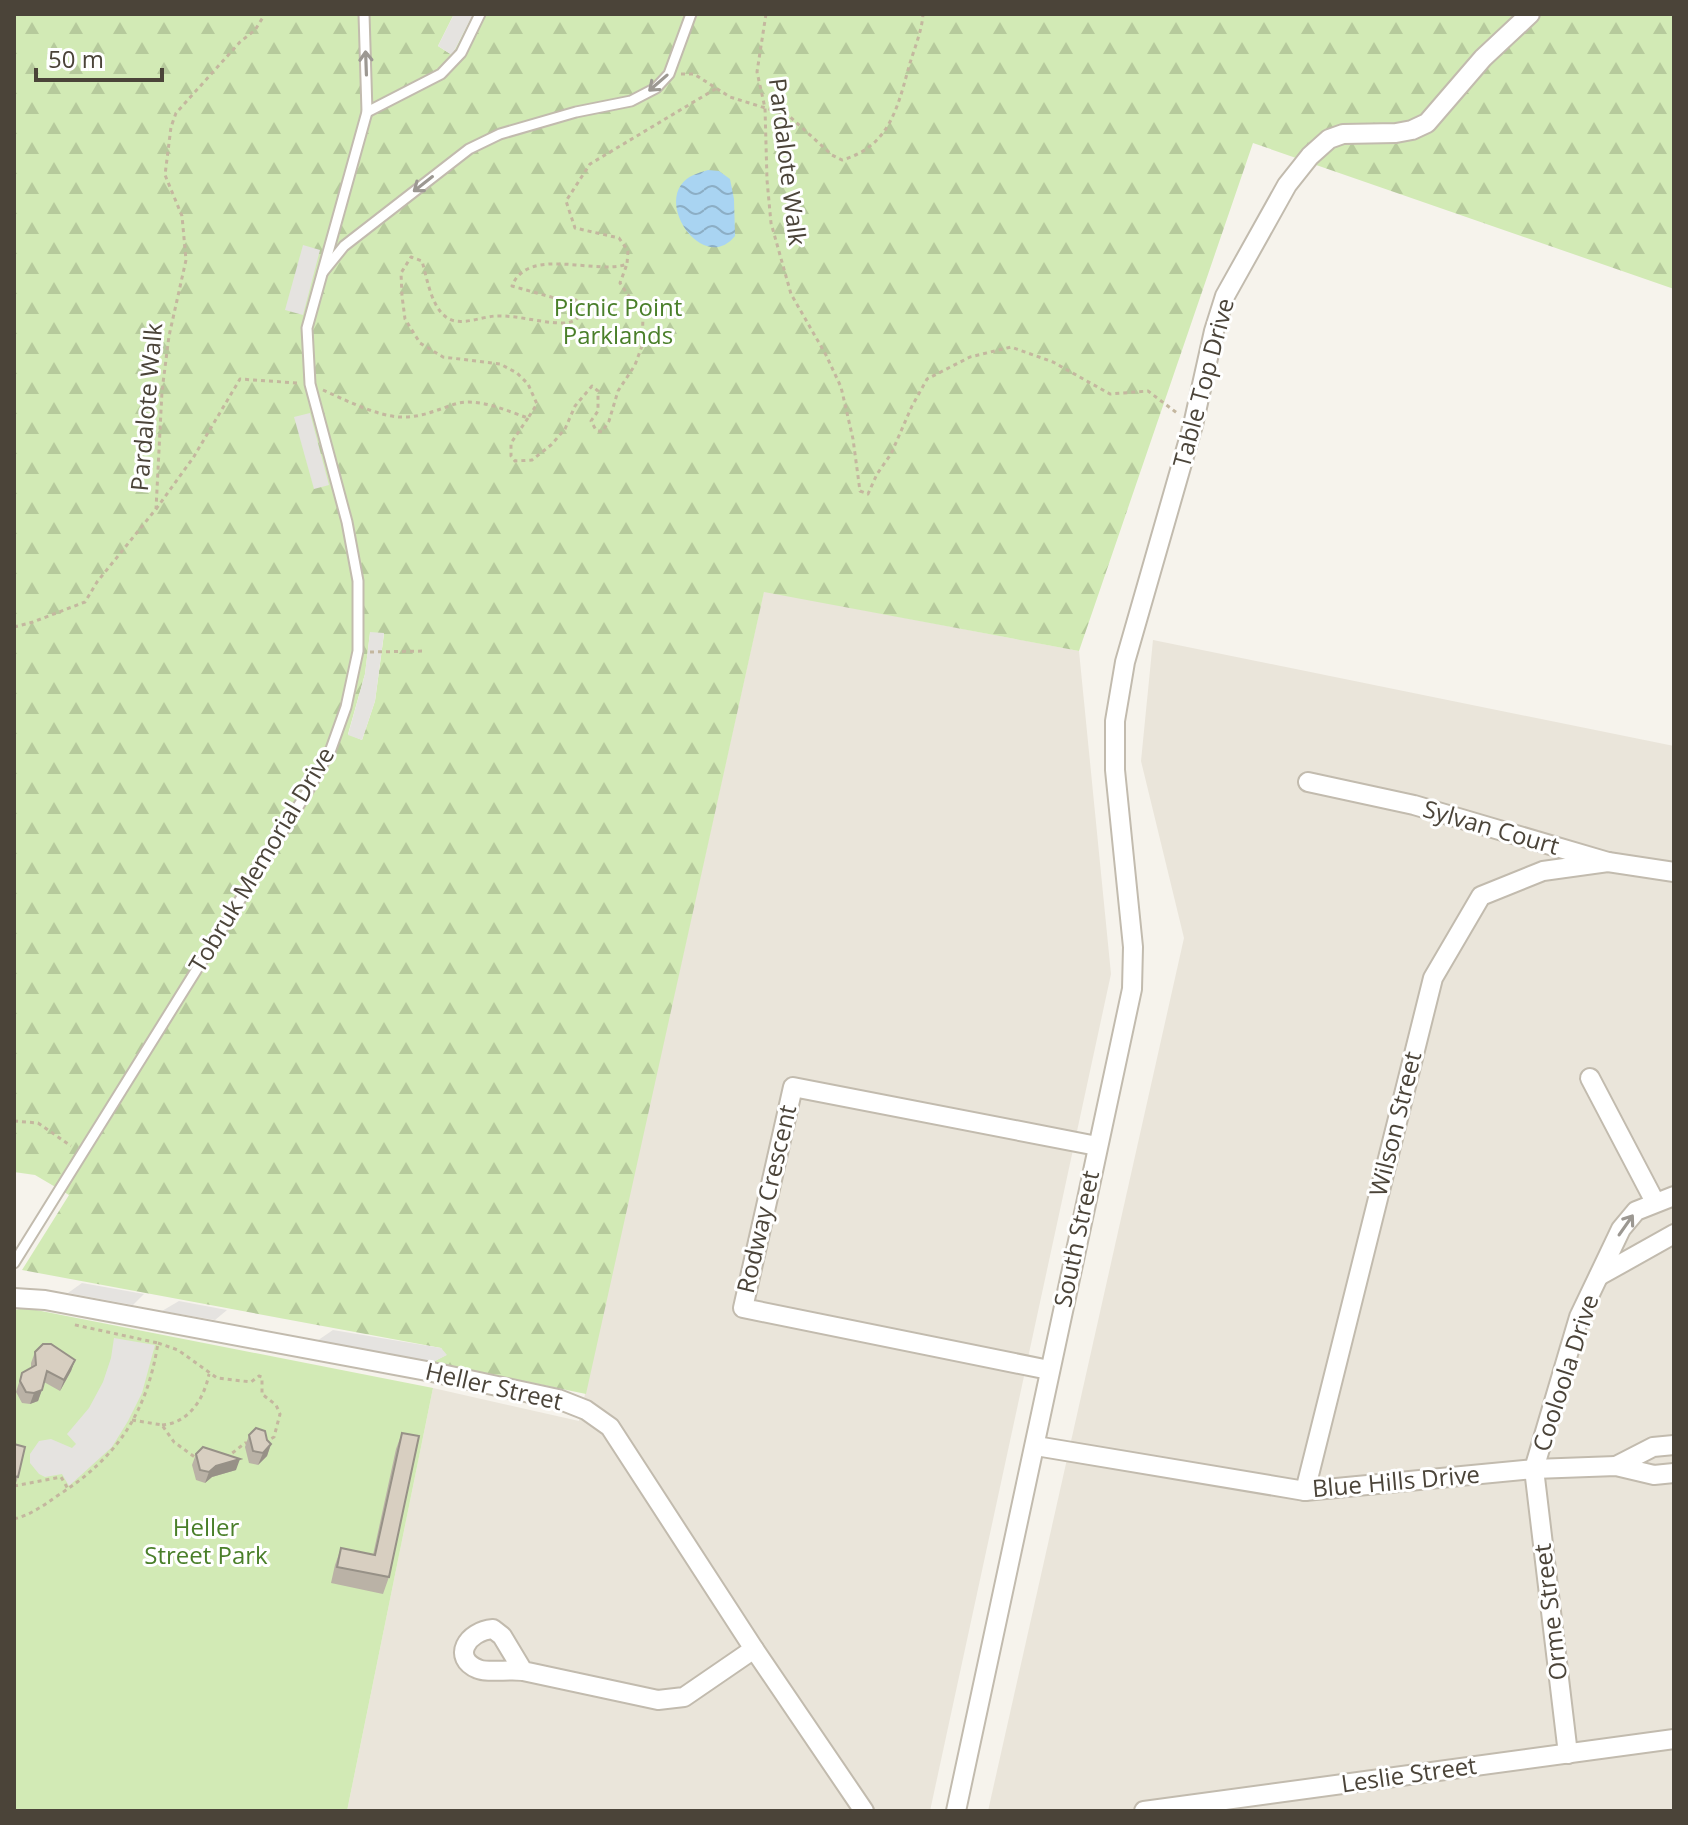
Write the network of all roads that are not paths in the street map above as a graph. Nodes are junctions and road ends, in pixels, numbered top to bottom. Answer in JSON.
{"nodes":[{"id":1,"x":364,"y":14,"type":"edge"},
{"id":2,"x":480,"y":14,"type":"edge"},
{"id":3,"x":691,"y":14,"type":"edge"},
{"id":4,"x":1530,"y":14,"type":"edge"},
{"id":5,"x":367,"y":112,"type":"junction"},
{"id":6,"x":321,"y":275,"type":"junction"},
{"id":7,"x":1125,"y":662,"type":"joint"},
{"id":8,"x":1308,"y":782,"type":"dead end"},
{"id":9,"x":1608,"y":862,"type":"junction"},
{"id":10,"x":1674,"y":872,"type":"edge"},
{"id":11,"x":1590,"y":1078,"type":"dead end"},
{"id":12,"x":1097,"y":1146,"type":"junction"},
{"id":13,"x":1674,"y":1196,"type":"edge"},
{"id":14,"x":1655,"y":1202,"type":"junction"},
{"id":15,"x":1674,"y":1234,"type":"edge"},
{"id":16,"x":14,"y":1263,"type":"edge"},
{"id":17,"x":1599,"y":1276,"type":"junction"},
{"id":18,"x":14,"y":1298,"type":"edge"},
{"id":19,"x":1049,"y":1370,"type":"junction"},
{"id":20,"x":1674,"y":1445,"type":"edge"},
{"id":21,"x":1036,"y":1446,"type":"junction"},
{"id":22,"x":1616,"y":1466,"type":"junction"},
{"id":23,"x":1534,"y":1469,"type":"junction"},
{"id":24,"x":1674,"y":1473,"type":"edge"},
{"id":25,"x":1305,"y":1491,"type":"junction"},
{"id":26,"x":754,"y":1649,"type":"junction"},
{"id":27,"x":523,"y":1671,"type":"dead end"},
{"id":28,"x":1674,"y":1739,"type":"edge"},
{"id":29,"x":1568,"y":1754,"type":"junction"},
{"id":30,"x":864,"y":1811,"type":"edge"},
{"id":31,"x":956,"y":1811,"type":"edge"},
{"id":32,"x":1144,"y":1811,"type":"edge"}],
"edges":[{"from":5,"to":1,"type":"lane","name":"Tobruk Memorial Drive","one_way":true},
{"from":2,"to":5,"type":"lane"},
{"from":3,"to":6,"type":"lane","name":"Tobruk Memorial Drive","one_way":true},
{"from":4,"to":7,"type":"street","name":"Table Top Drive"},
{"from":5,"to":6,"type":"lane","name":"Tobruk Memorial Drive"},
{"from":6,"to":16,"type":"lane","name":"Tobruk Memorial Drive"},
{"from":7,"to":12,"type":"street","name":"South Street"},
{"from":8,"to":9,"type":"street","name":"Sylvan Court"},
{"from":9,"to":10,"type":"street","name":"Sylvan Court"},
{"from":9,"to":25,"type":"street","name":"Wilson Street"},
{"from":11,"to":14,"type":"street"},
{"from":12,"to":19,"type":"street","name":"South Street"},
{"from":12,"to":19,"type":"street","name":"Rodway Crescent"},
{"from":13,"to":14,"type":"street","name":"Cooloola Drive"},
{"from":17,"to":14,"type":"street","name":"Cooloola Drive","one_way":true},
{"from":15,"to":17,"type":"street","name":"Cooloola Drive"},
{"from":17,"to":23,"type":"street","name":"Cooloola Drive"},
{"from":18,"to":26,"type":"street","name":"Heller Street"},
{"from":19,"to":21,"type":"street","name":"South Street"},
{"from":20,"to":22,"type":"street","name":"Blue Hills Drive"},
{"from":21,"to":25,"type":"street","name":"Blue Hills Drive"},
{"from":21,"to":31,"type":"street","name":"South Street"},
{"from":22,"to":23,"type":"street","name":"Blue Hills Drive"},
{"from":22,"to":24,"type":"street","name":"Blue Hills Drive"},
{"from":23,"to":25,"type":"street","name":"Blue Hills Drive"},
{"from":23,"to":29,"type":"street","name":"Orme Street"},
{"from":26,"to":27,"type":"street"},
{"from":26,"to":30,"type":"street","name":"Heller Street"},
{"from":28,"to":29,"type":"street","name":"Leslie Street"},
{"from":29,"to":32,"type":"street","name":"Leslie Street"}]}
